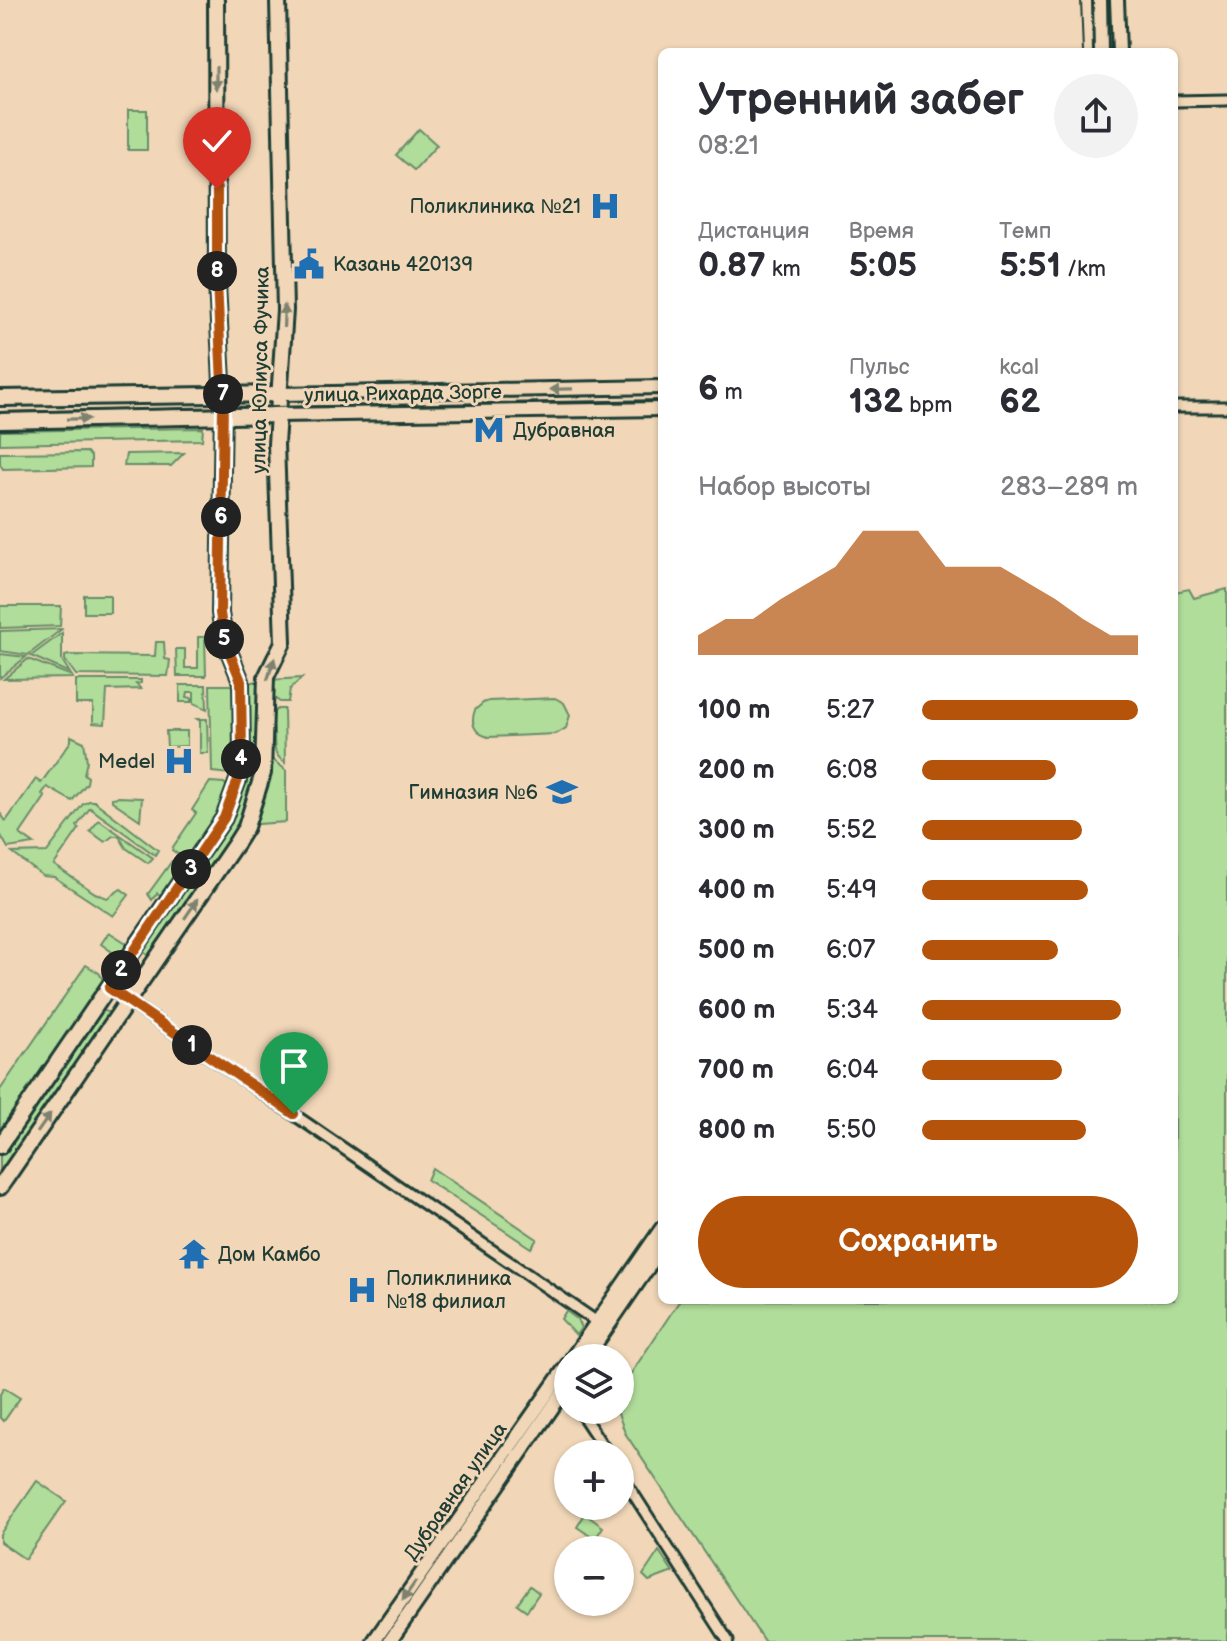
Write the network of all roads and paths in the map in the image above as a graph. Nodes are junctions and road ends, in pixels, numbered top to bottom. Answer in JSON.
{"nodes":[{"id":1,"x":216,"y":0,"type":"edge"},
{"id":2,"x":278,"y":0,"type":"edge"},
{"id":3,"x":1100,"y":0,"type":"edge"},
{"id":4,"x":1117,"y":0,"type":"edge"},
{"id":5,"x":1101,"y":48,"type":"edge"},
{"id":6,"x":1119,"y":48,"type":"edge"},
{"id":7,"x":1227,"y":100,"type":"edge"},
{"id":8,"x":1178,"y":101,"type":"edge"},
{"id":9,"x":658,"y":387,"type":"edge"},
{"id":10,"x":280,"y":394,"type":"junction"},
{"id":11,"x":223,"y":395,"type":"junction"},
{"id":12,"x":0,"y":398,"type":"edge"},
{"id":13,"x":1178,"y":407,"type":"edge"},
{"id":14,"x":1227,"y":407,"type":"edge"},
{"id":15,"x":658,"y":409,"type":"edge"},
{"id":16,"x":278,"y":415,"type":"junction"},
{"id":17,"x":223,"y":417,"type":"junction"},
{"id":18,"x":0,"y":421,"type":"edge"},
{"id":19,"x":109,"y":988,"type":"junction"},
{"id":20,"x":128,"y":1001,"type":"junction"},
{"id":21,"x":0,"y":1146,"type":"edge"},
{"id":22,"x":0,"y":1187,"type":"edge"},
{"id":23,"x":658,"y":1235,"type":"edge"},
{"id":24,"x":658,"y":1252,"type":"edge"},
{"id":25,"x":602,"y":1326,"type":"junction"},
{"id":26,"x":585,"y":1344,"type":"edge"},
{"id":27,"x":593,"y":1344,"type":"edge"},
{"id":28,"x":554,"y":1387,"type":"edge"},
{"id":29,"x":554,"y":1404,"type":"edge"},
{"id":30,"x":515,"y":1450,"type":"junction"},
{"id":31,"x":634,"y":1495,"type":"edge"},
{"id":32,"x":374,"y":1641,"type":"edge"},
{"id":33,"x":390,"y":1641,"type":"edge"},
{"id":34,"x":728,"y":1641,"type":"edge"}],
"edges":[{"from":1,"to":11,"type":"main road","name":"улица Юлиуса Фучика","one_way":true},
{"from":10,"to":2,"type":"main road","name":"улица Юлиуса Фучика","one_way":true},
{"from":3,"to":5,"type":"street"},
{"from":4,"to":6,"type":"street"},
{"from":7,"to":8,"type":"street"},
{"from":9,"to":10,"type":"street","name":"улица Рихарда Зорге","one_way":true},
{"from":10,"to":11,"type":"main road","name":"улица Рихарда Зорге"},
{"from":10,"to":16,"type":"main road","name":"улица Юлиуса Фучика"},
{"from":11,"to":12,"type":"main road","name":"улица Рихарда Зорге"},
{"from":11,"to":17,"type":"main road","name":"улица Юлиуса Фучика"},
{"from":13,"to":14,"type":"street"},
{"from":15,"to":16,"type":"street","name":"улица Рихарда Зорге"},
{"from":16,"to":17,"type":"main road","name":"улица Рихарда Зорге"},
{"from":20,"to":16,"type":"main road","name":"улица Юлиуса Фучика","one_way":true},
{"from":18,"to":17,"type":"main road","name":"улица Рихарда Зорге","one_way":true},
{"from":17,"to":19,"type":"main road","name":"улица Юлиуса Фучика"},
{"from":19,"to":20,"type":"street"},
{"from":19,"to":21,"type":"main road","name":"улица Юлиуса Фучика"},
{"from":22,"to":20,"type":"main road","name":"улица Юлиуса Фучика","one_way":true},
{"from":20,"to":25,"type":"street"},
{"from":23,"to":25,"type":"street"},
{"from":24,"to":25,"type":"street"},
{"from":25,"to":26,"type":"street"},
{"from":25,"to":27,"type":"street"},
{"from":28,"to":30,"type":"street","name":"Дубравная улица"},
{"from":29,"to":30,"type":"street","name":"Дубравная улица"},
{"from":30,"to":32,"type":"street","name":"Дубравная улица","one_way":true},
{"from":30,"to":33,"type":"street","name":"Дубравная улица"},
{"from":31,"to":34,"type":"street"}]}
